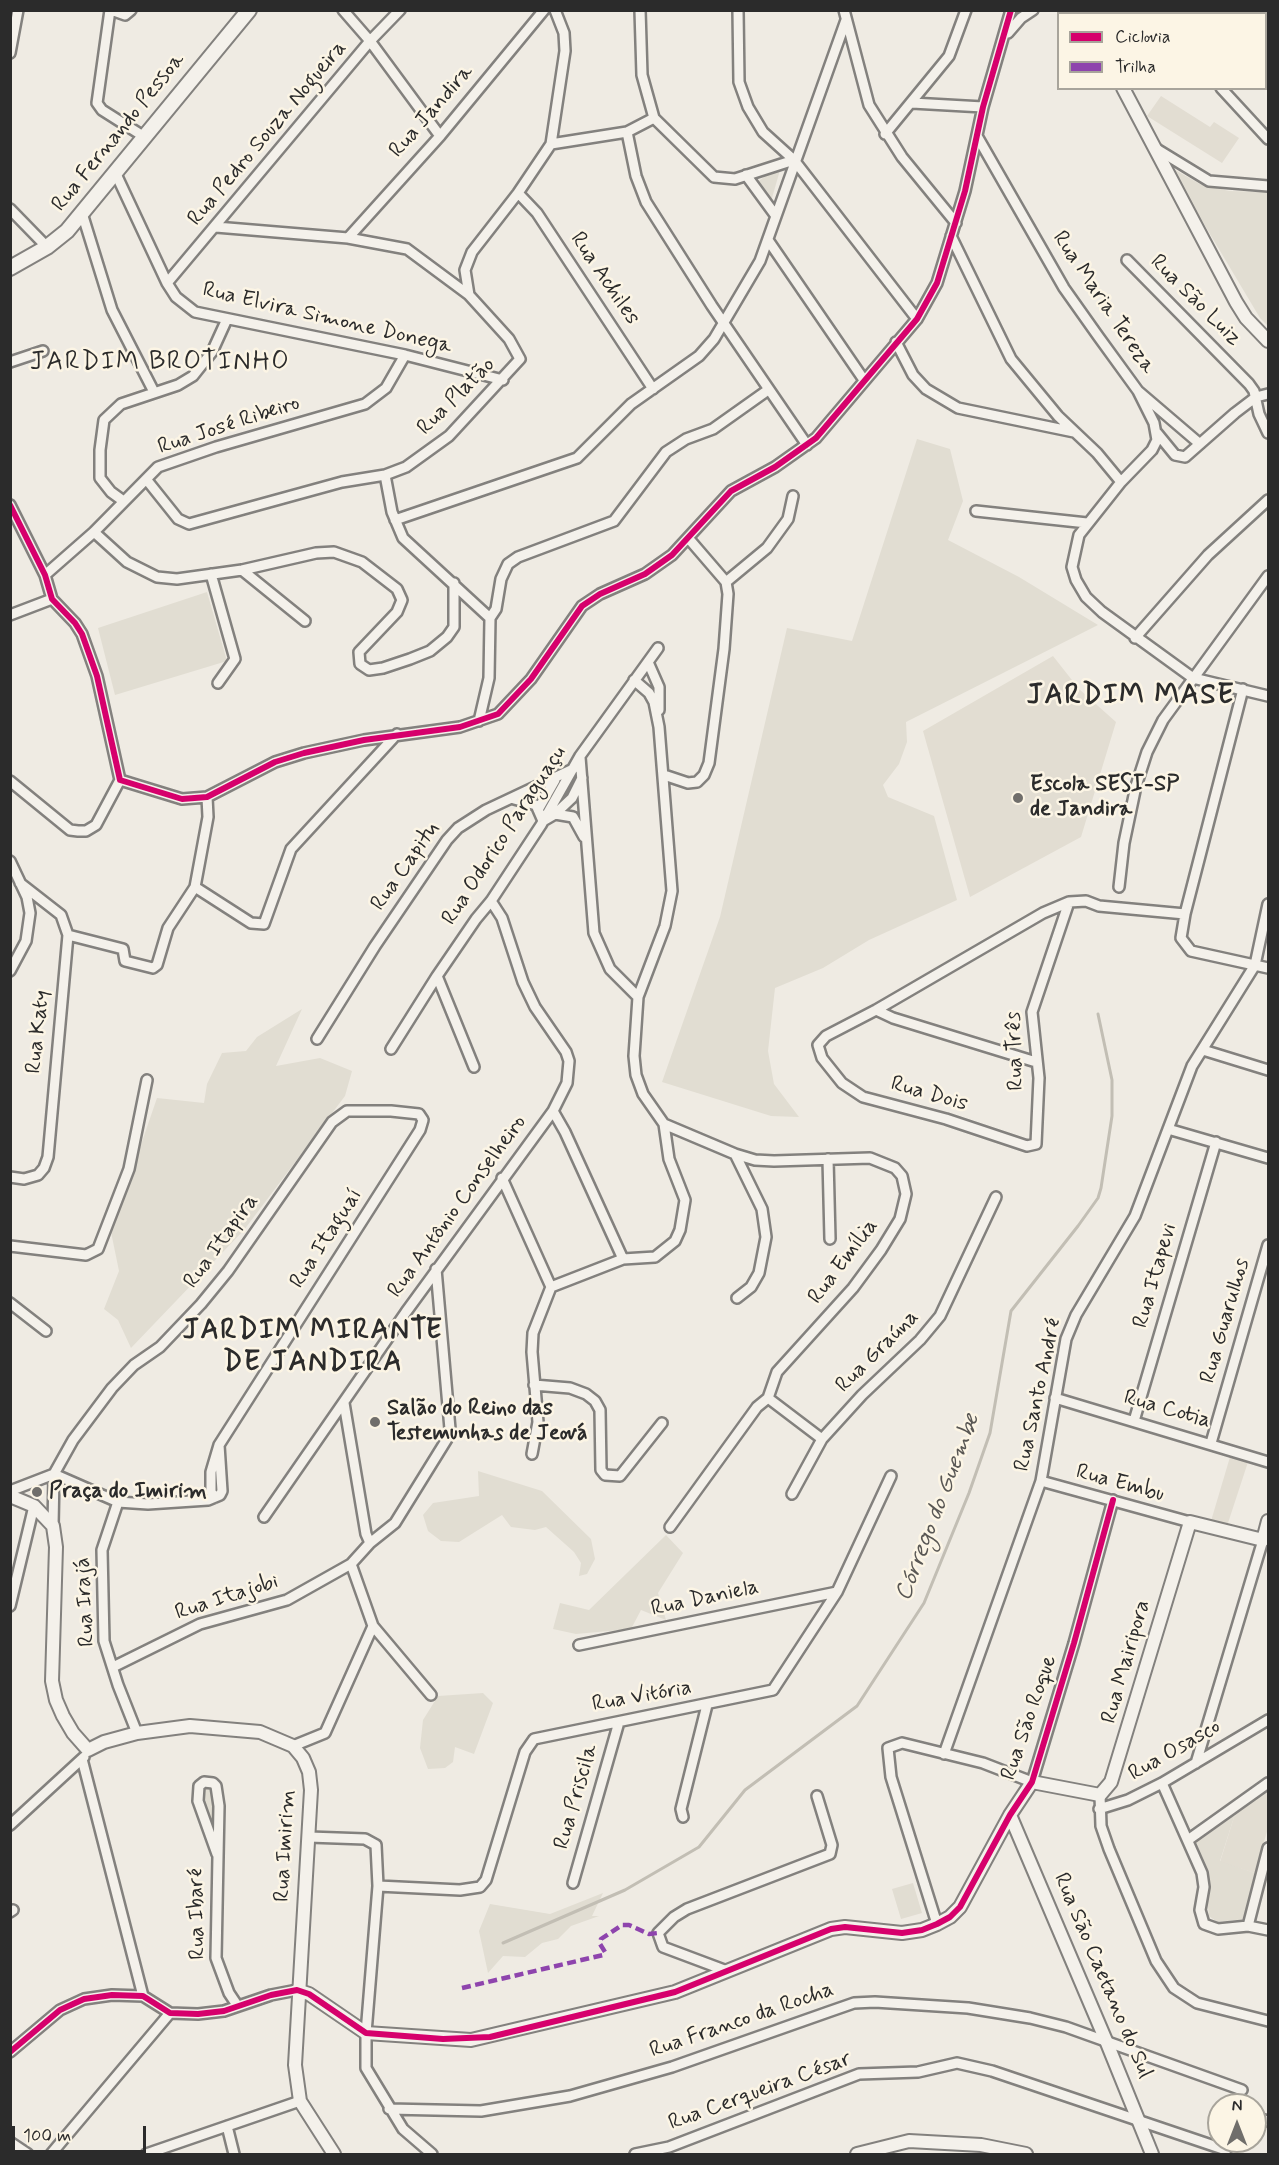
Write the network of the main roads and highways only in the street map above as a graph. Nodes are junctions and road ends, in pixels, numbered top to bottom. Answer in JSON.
{"nodes":[{"id":1,"x":249,"y":10,"type":"edge"},
{"id":2,"x":10,"y":268,"type":"edge"}],
"edges":[{"from":1,"to":2,"type":"main road","name":"Rua Fernando Pessoa"}]}
